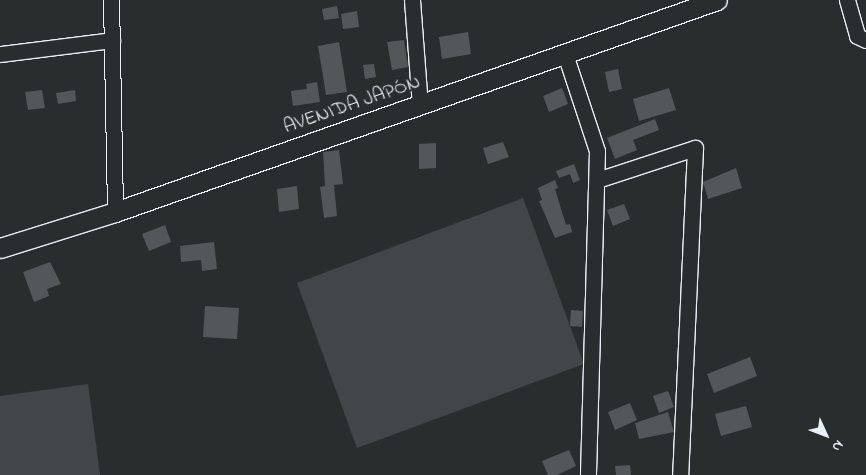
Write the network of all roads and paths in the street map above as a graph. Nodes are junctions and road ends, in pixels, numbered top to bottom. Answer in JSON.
{"nodes":[{"id":1,"x":110,"y":0,"type":"edge"},
{"id":2,"x":412,"y":0,"type":"edge"},
{"id":3,"x":717,"y":0,"type":"edge"},
{"id":4,"x":847,"y":0,"type":"edge"},
{"id":5,"x":112,"y":40,"type":"junction"},
{"id":6,"x":866,"y":40,"type":"edge"},
{"id":7,"x":0,"y":54,"type":"edge"},
{"id":8,"x":565,"y":54,"type":"junction"},
{"id":9,"x":420,"y":106,"type":"junction"},
{"id":10,"x":597,"y":180,"type":"junction"},
{"id":11,"x":115,"y":212,"type":"junction"},
{"id":12,"x":0,"y":248,"type":"edge"},
{"id":13,"x":588,"y":475,"type":"edge"},
{"id":14,"x":680,"y":475,"type":"edge"}],
"edges":[{"from":1,"to":5,"type":"street"},
{"from":2,"to":9,"type":"street"},
{"from":3,"to":8,"type":"street","name":"AVENIDA JAPÓN"},
{"from":4,"to":6,"type":"street"},
{"from":5,"to":7,"type":"street"},
{"from":5,"to":11,"type":"street"},
{"from":8,"to":9,"type":"street","name":"AVENIDA JAPÓN"},
{"from":8,"to":10,"type":"street"},
{"from":9,"to":11,"type":"street","name":"AVENIDA JAPÓN"},
{"from":10,"to":13,"type":"street"},
{"from":10,"to":14,"type":"street"},
{"from":11,"to":12,"type":"street","name":"AVENIDA JAPÓN"}]}
